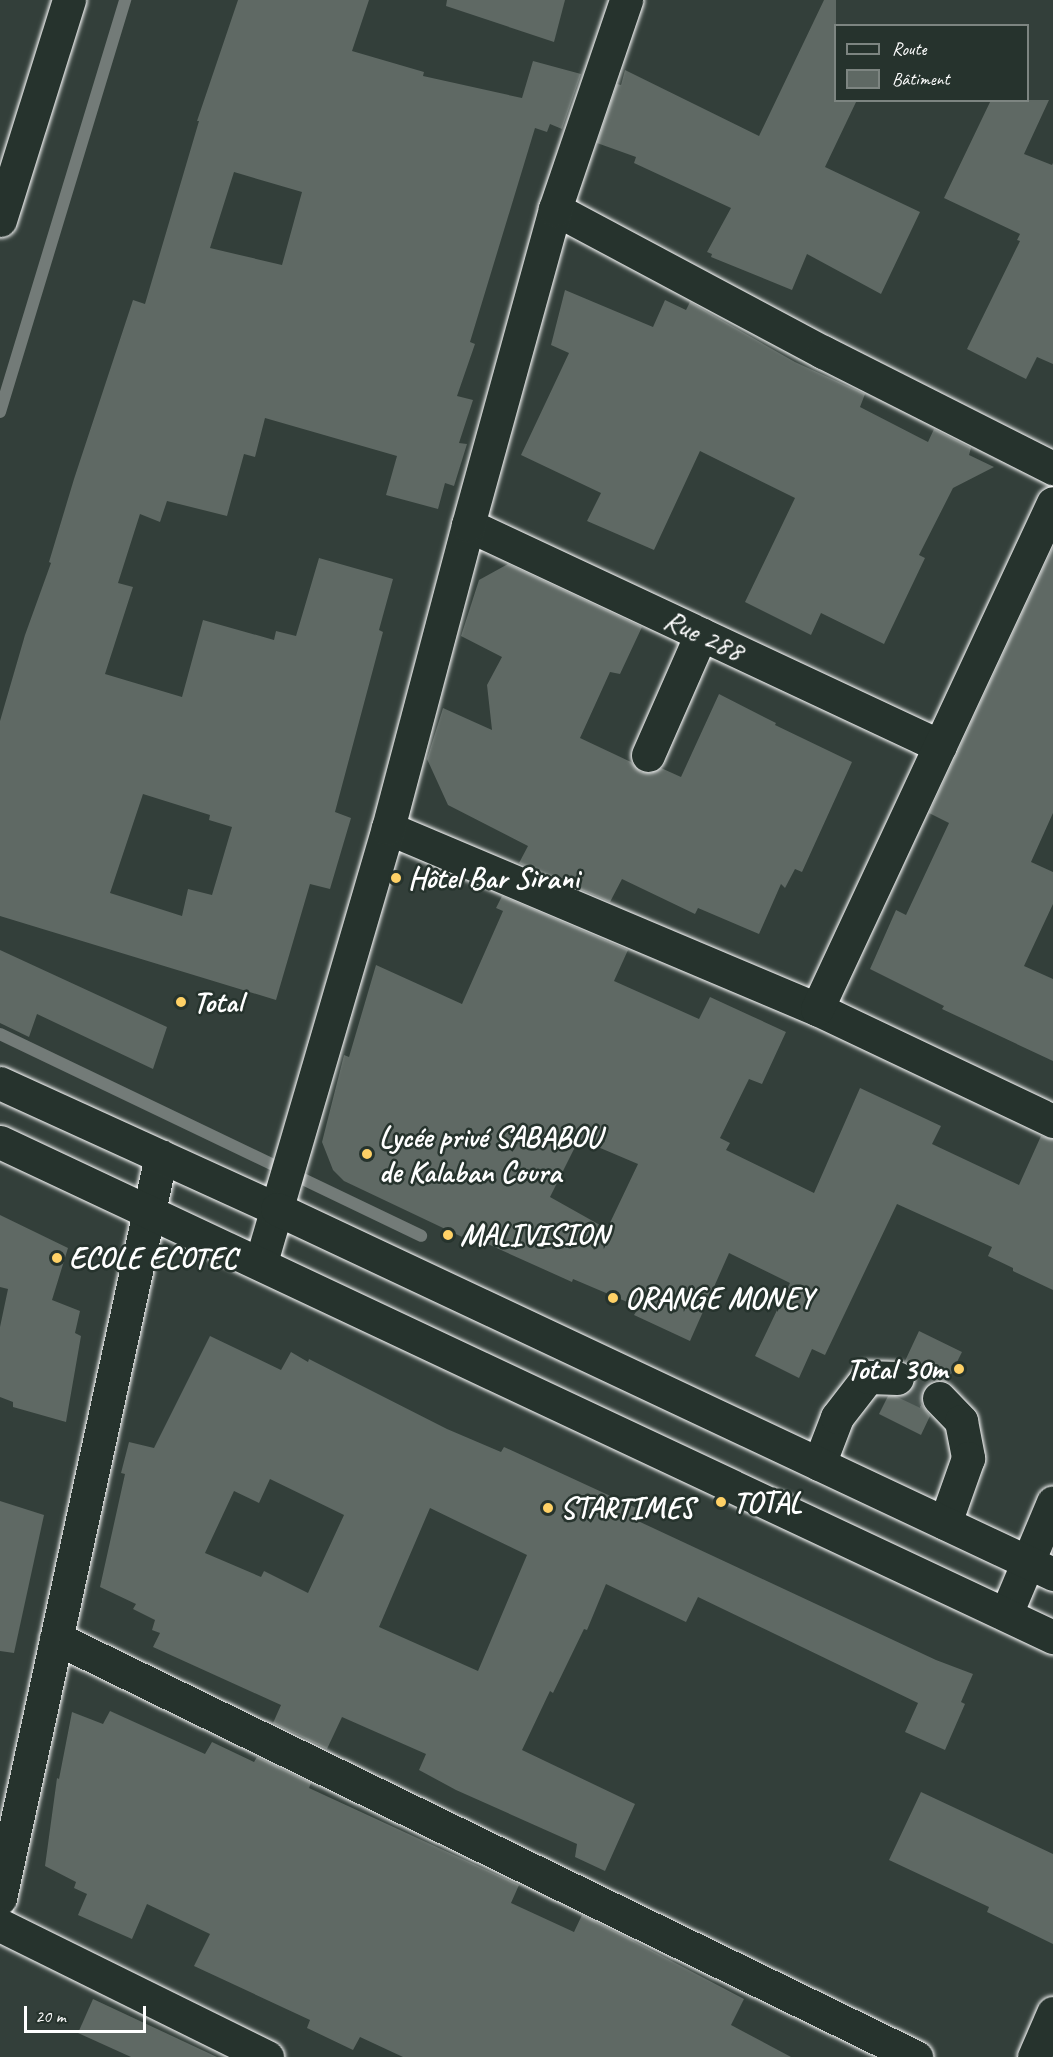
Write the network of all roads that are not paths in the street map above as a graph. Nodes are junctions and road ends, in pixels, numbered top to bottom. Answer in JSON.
{"nodes":[{"id":1,"x":69,"y":0,"type":"edge"},
{"id":2,"x":626,"y":0,"type":"edge"},
{"id":3,"x":555,"y":209,"type":"junction"},
{"id":4,"x":0,"y":220,"type":"edge"},
{"id":5,"x":1053,"y":468,"type":"edge"},
{"id":6,"x":1053,"y":503,"type":"edge"},
{"id":7,"x":468,"y":525,"type":"junction"},
{"id":8,"x":701,"y":634,"type":"junction"},
{"id":9,"x":940,"y":746,"type":"junction"},
{"id":10,"x":648,"y":755,"type":"dead end"},
{"id":11,"x":388,"y":828,"type":"junction"},
{"id":12,"x":817,"y":1009,"type":"junction"},
{"id":13,"x":0,"y":1083,"type":"edge"},
{"id":14,"x":1053,"y":1121,"type":"edge"},
{"id":15,"x":0,"y":1142,"type":"edge"},
{"id":16,"x":161,"y":1156,"type":"junction"},
{"id":17,"x":277,"y":1209,"type":"junction"},
{"id":18,"x":150,"y":1210,"type":"junction"},
{"id":19,"x":261,"y":1262,"type":"junction"},
{"id":20,"x":897,"y":1378,"type":"tunnel mouth"},
{"id":21,"x":939,"y":1398,"type":"tunnel mouth"},
{"id":22,"x":819,"y":1464,"type":"junction"},
{"id":23,"x":1053,"y":1502,"type":"edge"},
{"id":24,"x":945,"y":1523,"type":"junction"},
{"id":25,"x":1041,"y":1568,"type":"edge"},
{"id":26,"x":1006,"y":1614,"type":"junction"},
{"id":27,"x":1053,"y":1637,"type":"edge"},
{"id":28,"x":57,"y":1638,"type":"junction"},
{"id":29,"x":0,"y":1898,"type":"edge"},
{"id":30,"x":0,"y":1925,"type":"edge"},
{"id":31,"x":1053,"y":2013,"type":"edge"},
{"id":32,"x":267,"y":2057,"type":"edge"},
{"id":33,"x":916,"y":2057,"type":"edge"},
{"id":34,"x":1034,"y":2057,"type":"edge"}],
"edges":[{"from":1,"to":4,"type":"main road"},
{"from":2,"to":3,"type":"main road"},
{"from":3,"to":5,"type":"main road"},
{"from":3,"to":7,"type":"main road"},
{"from":6,"to":9,"type":"main road"},
{"from":7,"to":8,"type":"main road","name":"Rue 288"},
{"from":7,"to":11,"type":"main road"},
{"from":8,"to":9,"type":"main road","name":"Rue 288"},
{"from":8,"to":10,"type":"main road"},
{"from":9,"to":12,"type":"main road"},
{"from":11,"to":12,"type":"main road"},
{"from":11,"to":17,"type":"main road"},
{"from":12,"to":14,"type":"main road"},
{"from":13,"to":16,"type":"main road"},
{"from":15,"to":18,"type":"main road"},
{"from":16,"to":17,"type":"main road"},
{"from":16,"to":18,"type":"main road"},
{"from":17,"to":19,"type":"main road"},
{"from":17,"to":22,"type":"main road"},
{"from":18,"to":19,"type":"main road"},
{"from":18,"to":28,"type":"main road"},
{"from":19,"to":26,"type":"main road"},
{"from":20,"to":22,"type":"main road"},
{"from":21,"to":24,"type":"main road"},
{"from":22,"to":24,"type":"main road"},
{"from":23,"to":25,"type":"main road"},
{"from":24,"to":25,"type":"main road"},
{"from":25,"to":26,"type":"main road"},
{"from":26,"to":27,"type":"main road"},
{"from":28,"to":29,"type":"main road"},
{"from":28,"to":33,"type":"main road"},
{"from":30,"to":32,"type":"main road"},
{"from":31,"to":34,"type":"main road"}]}
